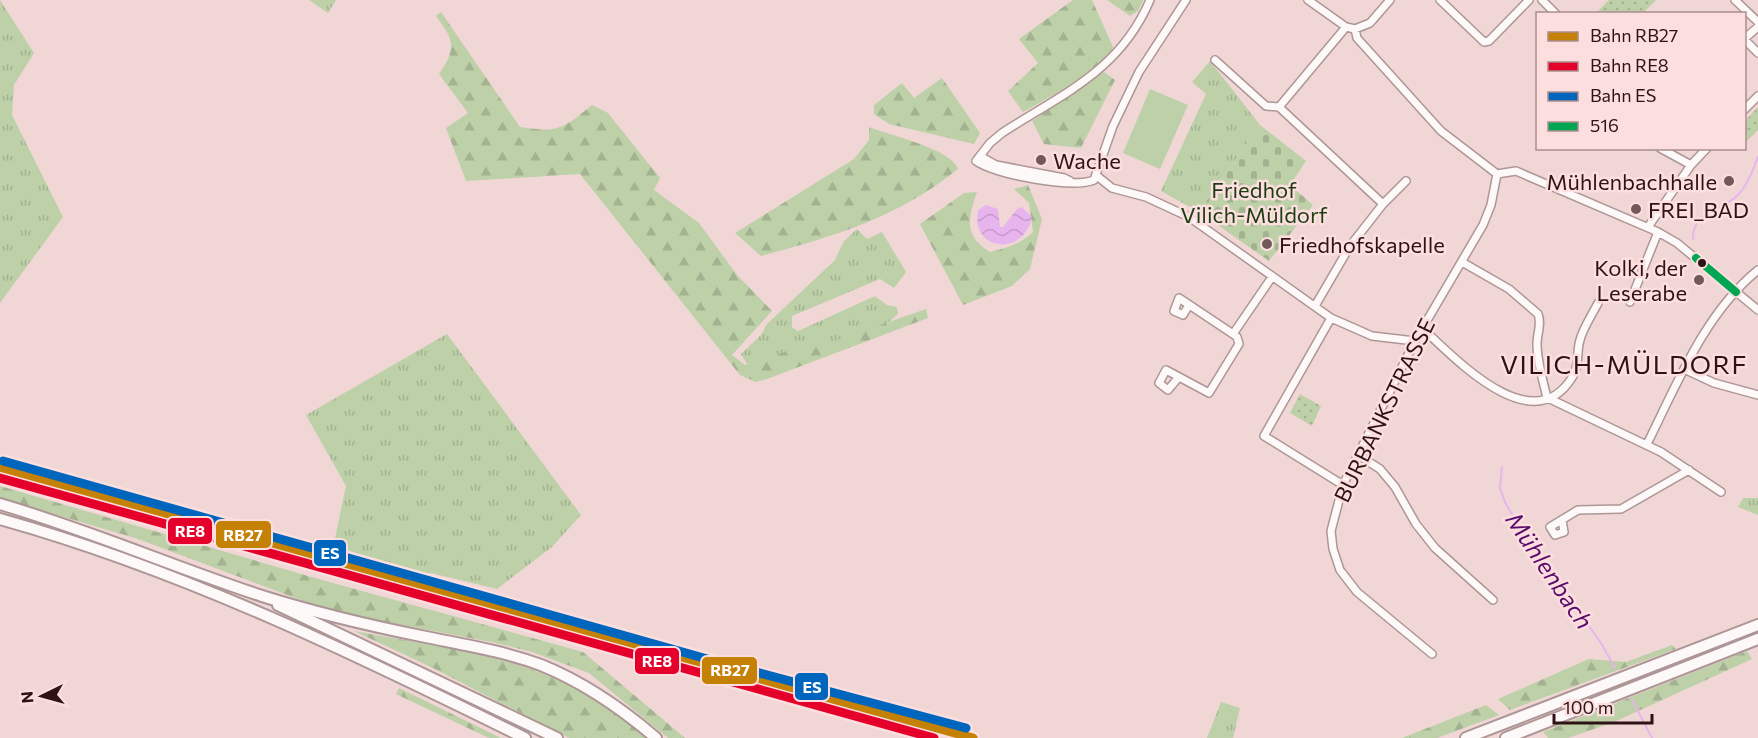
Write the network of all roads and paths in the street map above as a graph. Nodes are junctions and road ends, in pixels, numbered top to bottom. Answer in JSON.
{"nodes":[{"id":1,"x":1150,"y":0,"type":"edge"},
{"id":2,"x":1186,"y":0,"type":"edge"},
{"id":3,"x":1308,"y":0,"type":"edge"},
{"id":4,"x":1390,"y":0,"type":"edge"},
{"id":5,"x":1440,"y":0,"type":"edge"},
{"id":6,"x":1528,"y":0,"type":"edge"},
{"id":7,"x":1542,"y":0,"type":"edge"},
{"id":8,"x":1735,"y":0,"type":"edge"},
{"id":9,"x":1743,"y":11,"type":"edge"},
{"id":10,"x":1554,"y":12,"type":"edge"},
{"id":11,"x":1346,"y":27,"type":"junction"},
{"id":12,"x":1758,"y":27,"type":"edge"},
{"id":13,"x":1355,"y":29,"type":"junction"},
{"id":14,"x":1746,"y":39,"type":"edge"},
{"id":15,"x":1746,"y":41,"type":"edge"},
{"id":16,"x":1758,"y":53,"type":"edge"},
{"id":17,"x":1215,"y":60,"type":"dead end"},
{"id":18,"x":1758,"y":96,"type":"edge"},
{"id":19,"x":1279,"y":107,"type":"junction"},
{"id":20,"x":1746,"y":108,"type":"edge"},
{"id":21,"x":1664,"y":150,"type":"edge"},
{"id":22,"x":1705,"y":150,"type":"edge"},
{"id":23,"x":1691,"y":165,"type":"junction"},
{"id":24,"x":1497,"y":174,"type":"junction"},
{"id":25,"x":1097,"y":176,"type":"junction"},
{"id":26,"x":1406,"y":181,"type":"dead end"},
{"id":27,"x":1383,"y":204,"type":"junction"},
{"id":28,"x":1648,"y":227,"type":"junction"},
{"id":29,"x":1658,"y":232,"type":"junction"},
{"id":30,"x":1462,"y":262,"type":"junction"},
{"id":31,"x":1758,"y":270,"type":"edge"},
{"id":32,"x":1272,"y":277,"type":"junction"},
{"id":33,"x":1736,"y":292,"type":"junction"},
{"id":34,"x":1598,"y":303,"type":"dead end"},
{"id":35,"x":1630,"y":303,"type":"dead end"},
{"id":36,"x":1190,"y":305,"type":"dead end"},
{"id":37,"x":1316,"y":306,"type":"junction"},
{"id":38,"x":1758,"y":310,"type":"edge"},
{"id":39,"x":1331,"y":318,"type":"junction"},
{"id":40,"x":1422,"y":328,"type":"junction"},
{"id":41,"x":1233,"y":334,"type":"junction"},
{"id":42,"x":1415,"y":341,"type":"junction"},
{"id":43,"x":1684,"y":369,"type":"junction"},
{"id":44,"x":1178,"y":378,"type":"dead end"},
{"id":45,"x":1758,"y":395,"type":"edge"},
{"id":46,"x":1547,"y":398,"type":"junction"},
{"id":47,"x":1647,"y":444,"type":"junction"},
{"id":48,"x":1358,"y":455,"type":"junction"},
{"id":49,"x":1689,"y":470,"type":"junction"},
{"id":50,"x":1343,"y":485,"type":"junction"},
{"id":51,"x":1721,"y":492,"type":"dead end"},
{"id":52,"x":0,"y":504,"type":"edge"},
{"id":53,"x":0,"y":519,"type":"edge"},
{"id":54,"x":1562,"y":519,"type":"dead end"},
{"id":55,"x":263,"y":596,"type":"junction"},
{"id":56,"x":1493,"y":600,"type":"dead end"},
{"id":57,"x":1758,"y":625,"type":"edge"},
{"id":58,"x":1758,"y":639,"type":"edge"},
{"id":59,"x":1432,"y":654,"type":"dead end"},
{"id":60,"x":525,"y":738,"type":"edge"},
{"id":61,"x":557,"y":738,"type":"edge"},
{"id":62,"x":656,"y":738,"type":"edge"},
{"id":63,"x":1466,"y":738,"type":"edge"},
{"id":64,"x":1506,"y":738,"type":"edge"}],
"edges":[{"from":1,"to":25,"type":"street"},
{"from":2,"to":25,"type":"street"},
{"from":3,"to":11,"type":"street"},
{"from":4,"to":13,"type":"street"},
{"from":5,"to":6,"type":"street"},
{"from":7,"to":10,"type":"street"},
{"from":8,"to":9,"type":"street"},
{"from":11,"to":13,"type":"street"},
{"from":11,"to":19,"type":"street"},
{"from":12,"to":14,"type":"street"},
{"from":13,"to":24,"type":"street"},
{"from":15,"to":16,"type":"street"},
{"from":17,"to":19,"type":"street"},
{"from":18,"to":20,"type":"street"},
{"from":19,"to":27,"type":"street"},
{"from":21,"to":23,"type":"street"},
{"from":22,"to":23,"type":"street"},
{"from":23,"to":28,"type":"street"},
{"from":24,"to":28,"type":"street"},
{"from":24,"to":30,"type":"street","name":"BURBANKSTRASSE"},
{"from":25,"to":32,"type":"street"},
{"from":26,"to":27,"type":"street"},
{"from":27,"to":37,"type":"street"},
{"from":28,"to":29,"type":"street"},
{"from":29,"to":33,"type":"street"},
{"from":29,"to":35,"type":"street"},
{"from":30,"to":40,"type":"street","name":"BURBANKSTRASSE"},
{"from":30,"to":46,"type":"street"},
{"from":31,"to":33,"type":"street"},
{"from":32,"to":37,"type":"street"},
{"from":32,"to":41,"type":"street"},
{"from":33,"to":38,"type":"street"},
{"from":33,"to":43,"type":"street"},
{"from":34,"to":46,"type":"street"},
{"from":36,"to":41,"type":"street"},
{"from":37,"to":39,"type":"street"},
{"from":39,"to":42,"type":"street"},
{"from":39,"to":50,"type":"street"},
{"from":40,"to":42,"type":"street","name":"BURBANKSTRASSE"},
{"from":40,"to":46,"type":"street"},
{"from":41,"to":44,"type":"street"},
{"from":42,"to":48,"type":"street","name":"BURBANKSTRASSE"},
{"from":43,"to":45,"type":"street"},
{"from":43,"to":47,"type":"street"},
{"from":46,"to":47,"type":"street"},
{"from":47,"to":49,"type":"street"},
{"from":48,"to":50,"type":"street","name":"BURBANKSTRASSE"},
{"from":48,"to":56,"type":"street"},
{"from":49,"to":51,"type":"street"},
{"from":49,"to":54,"type":"street"},
{"from":50,"to":59,"type":"street","name":"BURBANKSTRASSE"},
{"from":52,"to":55,"type":"highway"},
{"from":53,"to":60,"type":"highway"},
{"from":55,"to":61,"type":"highway"},
{"from":55,"to":62,"type":"highway"},
{"from":57,"to":63,"type":"highway"},
{"from":58,"to":64,"type":"highway"}]}
